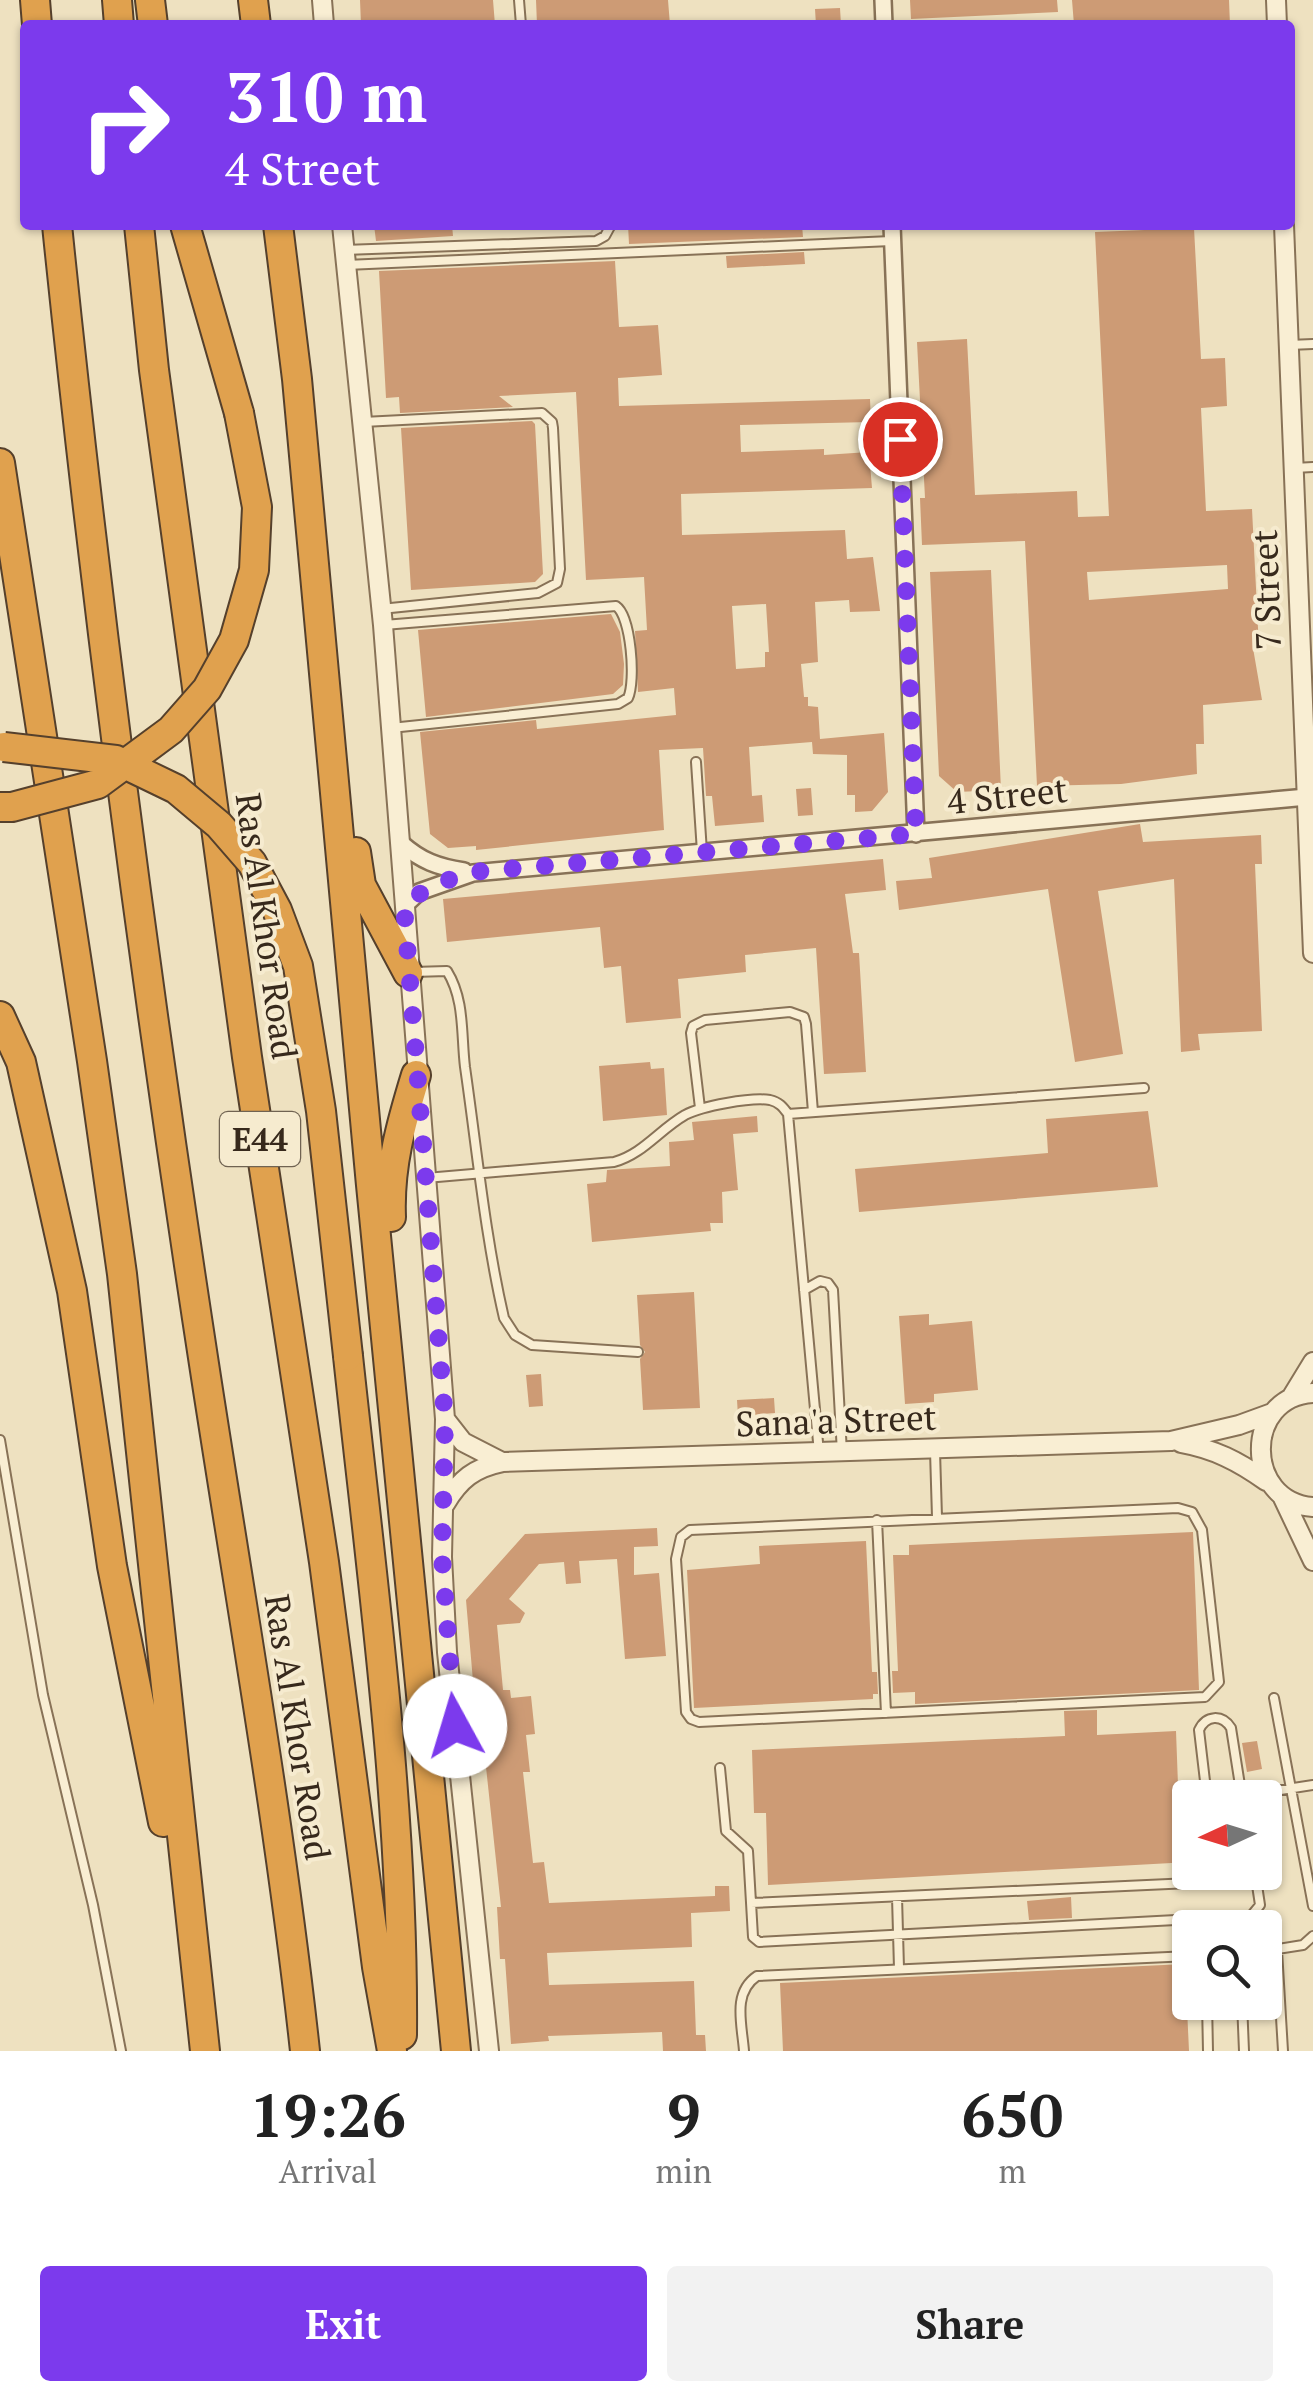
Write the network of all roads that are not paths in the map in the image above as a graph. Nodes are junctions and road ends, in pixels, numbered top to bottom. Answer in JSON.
{"nodes":[{"id":1,"x":59,"y":230,"type":"edge"},
{"id":2,"x":140,"y":230,"type":"edge"},
{"id":3,"x":187,"y":230,"type":"edge"},
{"id":4,"x":279,"y":230,"type":"edge"},
{"id":5,"x":290,"y":230,"type":"edge"},
{"id":6,"x":342,"y":230,"type":"edge"},
{"id":7,"x":609,"y":230,"type":"edge"},
{"id":8,"x":1284,"y":230,"type":"edge"},
{"id":9,"x":892,"y":233,"type":"edge"},
{"id":10,"x":345,"y":258,"type":"junction"},
{"id":11,"x":1313,"y":344,"type":"edge"},
{"id":12,"x":1289,"y":345,"type":"junction"},
{"id":13,"x":296,"y":379,"type":"junction"},
{"id":14,"x":364,"y":422,"type":"junction"},
{"id":15,"x":0,"y":463,"type":"edge"},
{"id":16,"x":1304,"y":468,"type":"edge"},
{"id":17,"x":382,"y":617,"type":"junction"},
{"id":18,"x":392,"y":728,"type":"junction"},
{"id":19,"x":0,"y":747,"type":"edge"},
{"id":20,"x":696,"y":762,"type":"dead end"},
{"id":21,"x":332,"y":774,"type":"junction"},
{"id":22,"x":1307,"y":797,"type":"junction"},
{"id":23,"x":0,"y":807,"type":"edge"},
{"id":24,"x":916,"y":834,"type":"junction"},
{"id":25,"x":401,"y":844,"type":"junction"},
{"id":26,"x":1311,"y":850,"type":"edge"},
{"id":27,"x":702,"y":853,"type":"junction"},
{"id":28,"x":473,"y":872,"type":"junction"},
{"id":29,"x":404,"y":906,"type":"junction"},
{"id":30,"x":1313,"y":953,"type":"edge"},
{"id":31,"x":408,"y":973,"type":"junction"},
{"id":32,"x":0,"y":1016,"type":"edge"},
{"id":33,"x":416,"y":1076,"type":"junction"},
{"id":34,"x":1144,"y":1088,"type":"dead end"},
{"id":35,"x":700,"y":1108,"type":"junction"},
{"id":36,"x":813,"y":1112,"type":"junction"},
{"id":37,"x":788,"y":1114,"type":"junction"},
{"id":38,"x":480,"y":1173,"type":"junction"},
{"id":39,"x":426,"y":1178,"type":"junction"},
{"id":40,"x":804,"y":1290,"type":"junction"},
{"id":41,"x":638,"y":1352,"type":"dead end"},
{"id":42,"x":1313,"y":1362,"type":"edge"},
{"id":43,"x":1313,"y":1393,"type":"edge"},
{"id":44,"x":1292,"y":1398,"type":"junction"},
{"id":45,"x":1272,"y":1413,"type":"junction"},
{"id":46,"x":445,"y":1419,"type":"junction"},
{"id":47,"x":0,"y":1440,"type":"edge"},
{"id":48,"x":1170,"y":1441,"type":"junction"},
{"id":49,"x":935,"y":1451,"type":"junction"},
{"id":50,"x":842,"y":1452,"type":"junction"},
{"id":51,"x":819,"y":1453,"type":"junction"},
{"id":52,"x":503,"y":1462,"type":"junction"},
{"id":53,"x":1268,"y":1483,"type":"junction"},
{"id":54,"x":1283,"y":1498,"type":"junction"},
{"id":55,"x":445,"y":1504,"type":"junction"},
{"id":56,"x":1313,"y":1507,"type":"edge"},
{"id":57,"x":937,"y":1517,"type":"junction"},
{"id":58,"x":877,"y":1520,"type":"junction"},
{"id":59,"x":407,"y":1528,"type":"junction"},
{"id":60,"x":1313,"y":1561,"type":"edge"},
{"id":61,"x":1274,"y":1698,"type":"dead end"},
{"id":62,"x":886,"y":1714,"type":"junction"},
{"id":63,"x":720,"y":1768,"type":"dead end"},
{"id":64,"x":1205,"y":1780,"type":"edge"},
{"id":65,"x":1239,"y":1780,"type":"edge"},
{"id":66,"x":1313,"y":1786,"type":"edge"},
{"id":67,"x":1291,"y":1789,"type":"junction"},
{"id":68,"x":1282,"y":1790,"type":"edge"},
{"id":69,"x":1172,"y":1880,"type":"edge"},
{"id":70,"x":1257,"y":1890,"type":"edge"},
{"id":71,"x":897,"y":1896,"type":"junction"},
{"id":72,"x":751,"y":1903,"type":"junction"},
{"id":73,"x":1313,"y":1906,"type":"edge"},
{"id":74,"x":898,"y":1935,"type":"junction"},
{"id":75,"x":1313,"y":1936,"type":"edge"},
{"id":76,"x":1282,"y":1949,"type":"edge"},
{"id":77,"x":1172,"y":1957,"type":"edge"},
{"id":78,"x":899,"y":1968,"type":"junction"},
{"id":79,"x":1207,"y":2020,"type":"edge"},
{"id":80,"x":1243,"y":2020,"type":"edge"},
{"id":81,"x":1281,"y":2020,"type":"edge"},
{"id":82,"x":204,"y":2040,"type":"edge"},
{"id":83,"x":121,"y":2051,"type":"edge"},
{"id":84,"x":305,"y":2051,"type":"edge"},
{"id":85,"x":392,"y":2051,"type":"edge"},
{"id":86,"x":402,"y":2051,"type":"edge"},
{"id":87,"x":456,"y":2051,"type":"edge"},
{"id":88,"x":490,"y":2051,"type":"edge"},
{"id":89,"x":744,"y":2051,"type":"edge"},
{"id":90,"x":1208,"y":2051,"type":"edge"},
{"id":91,"x":1244,"y":2051,"type":"edge"},
{"id":92,"x":1283,"y":2051,"type":"edge"}],
"edges":[{"from":1,"to":84,"type":"highway","name":"Ras Al Khor Road","number":"E44"},
{"from":2,"to":85,"type":"highway","name":"Ras Al Khor Road","number":"E44"},
{"from":3,"to":23,"type":"highway","bridge":true},
{"from":4,"to":13,"type":"highway"},
{"from":5,"to":13,"type":"highway"},
{"from":6,"to":10,"type":"street"},
{"from":7,"to":10,"type":"lane"},
{"from":8,"to":12,"type":"street","name":"7 Street"},
{"from":9,"to":10,"type":"lane"},
{"from":9,"to":24,"type":"street"},
{"from":10,"to":14,"type":"street"},
{"from":11,"to":12,"type":"lane"},
{"from":12,"to":16,"type":"street","name":"7 Street"},
{"from":13,"to":21,"type":"highway"},
{"from":14,"to":17,"type":"street"},
{"from":14,"to":17,"type":"lane"},
{"from":15,"to":82,"type":"highway"},
{"from":16,"to":22,"type":"street","name":"7 Street"},
{"from":17,"to":18,"type":"street"},
{"from":17,"to":18,"type":"lane"},
{"from":18,"to":25,"type":"street"},
{"from":19,"to":86,"type":"highway","bridge":true},
{"from":20,"to":27,"type":"lane"},
{"from":21,"to":31,"type":"highway"},
{"from":21,"to":59,"type":"highway"},
{"from":22,"to":24,"type":"street","name":"4 Street"},
{"from":22,"to":26,"type":"street","name":"7 Street"},
{"from":24,"to":27,"type":"street","name":"4 Street"},
{"from":25,"to":28,"type":"street","name":"4 Street"},
{"from":25,"to":29,"type":"street"},
{"from":26,"to":30,"type":"street","name":"7 Street"},
{"from":27,"to":28,"type":"street","name":"4 Street"},
{"from":28,"to":29,"type":"street","name":"4 Street"},
{"from":29,"to":31,"type":"street"},
{"from":31,"to":33,"type":"street"},
{"from":31,"to":38,"type":"lane"},
{"from":32,"to":82,"type":"highway"},
{"from":33,"to":39,"type":"street"},
{"from":33,"to":59,"type":"highway"},
{"from":34,"to":36,"type":"lane"},
{"from":35,"to":36,"type":"lane"},
{"from":35,"to":37,"type":"lane"},
{"from":35,"to":38,"type":"lane"},
{"from":36,"to":37,"type":"lane"},
{"from":37,"to":40,"type":"lane"},
{"from":38,"to":39,"type":"lane"},
{"from":38,"to":41,"type":"lane"},
{"from":39,"to":46,"type":"street"},
{"from":40,"to":50,"type":"lane"},
{"from":40,"to":51,"type":"lane"},
{"from":42,"to":44,"type":"street"},
{"from":43,"to":44,"type":"street"},
{"from":44,"to":45,"type":"street","name":"Sana'a Street"},
{"from":45,"to":48,"type":"street","name":"Sana'a Street"},
{"from":45,"to":53,"type":"street"},
{"from":46,"to":52,"type":"street"},
{"from":46,"to":55,"type":"street"},
{"from":47,"to":83,"type":"lane"},
{"from":48,"to":49,"type":"street","name":"Sana'a Street"},
{"from":48,"to":53,"type":"street","name":"Sana'a Street"},
{"from":49,"to":50,"type":"street","name":"Sana'a Street"},
{"from":49,"to":57,"type":"lane"},
{"from":50,"to":51,"type":"street","name":"Sana'a Street"},
{"from":51,"to":52,"type":"street","name":"Sana'a Street"},
{"from":52,"to":55,"type":"street","name":"Sana'a Street"},
{"from":53,"to":54,"type":"street","name":"Sana'a Street"},
{"from":54,"to":56,"type":"street"},
{"from":54,"to":60,"type":"street"},
{"from":55,"to":88,"type":"street"},
{"from":57,"to":58,"type":"lane"},
{"from":57,"to":62,"type":"lane"},
{"from":58,"to":62,"type":"lane"},
{"from":58,"to":62,"type":"lane"},
{"from":59,"to":87,"type":"highway"},
{"from":61,"to":67,"type":"lane"},
{"from":63,"to":72,"type":"lane"},
{"from":64,"to":65,"type":"lane"},
{"from":66,"to":67,"type":"lane"},
{"from":67,"to":68,"type":"lane"},
{"from":67,"to":73,"type":"lane"},
{"from":69,"to":71,"type":"lane"},
{"from":70,"to":74,"type":"lane"},
{"from":71,"to":72,"type":"lane"},
{"from":71,"to":74,"type":"lane"},
{"from":72,"to":74,"type":"lane"},
{"from":74,"to":78,"type":"lane"},
{"from":75,"to":76,"type":"lane"},
{"from":77,"to":78,"type":"lane"},
{"from":78,"to":89,"type":"lane"},
{"from":79,"to":90,"type":"lane"},
{"from":80,"to":91,"type":"lane"},
{"from":81,"to":92,"type":"lane"}]}
